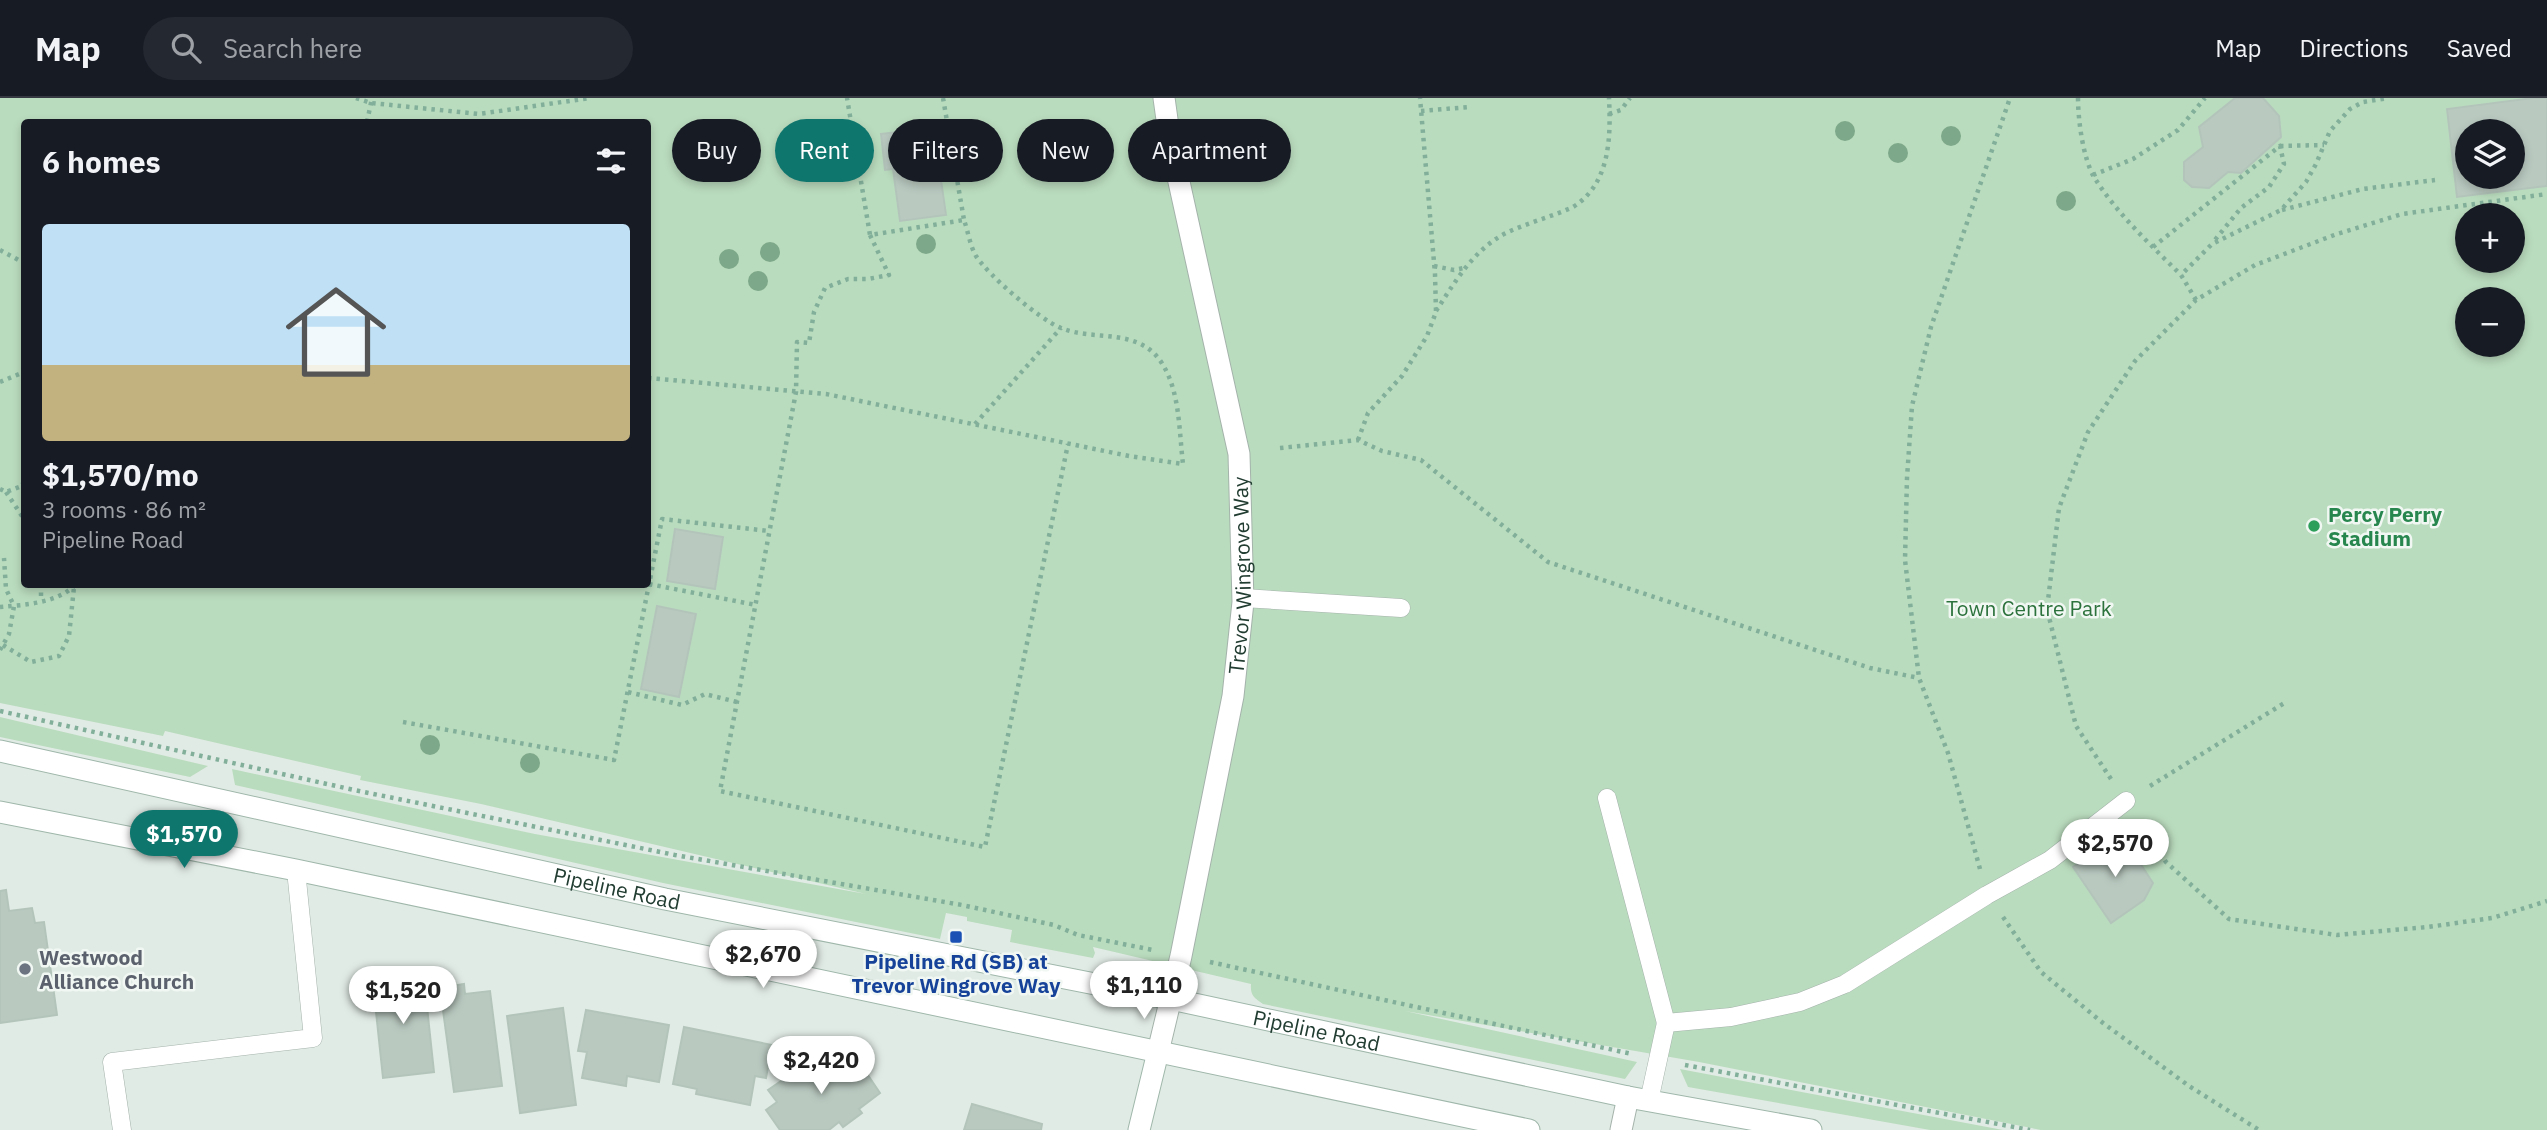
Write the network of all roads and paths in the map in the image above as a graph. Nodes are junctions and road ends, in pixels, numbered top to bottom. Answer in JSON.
{"nodes":[{"id":1,"x":356,"y":98,"type":"edge"},
{"id":2,"x":590,"y":98,"type":"edge"},
{"id":3,"x":847,"y":98,"type":"edge"},
{"id":4,"x":943,"y":98,"type":"edge"},
{"id":5,"x":1164,"y":98,"type":"edge"},
{"id":6,"x":1420,"y":98,"type":"edge"},
{"id":7,"x":1608,"y":98,"type":"edge"},
{"id":8,"x":1630,"y":98,"type":"edge"},
{"id":9,"x":2010,"y":98,"type":"edge"},
{"id":10,"x":2078,"y":98,"type":"edge"},
{"id":11,"x":2206,"y":98,"type":"edge"},
{"id":12,"x":2388,"y":98,"type":"edge"},
{"id":13,"x":371,"y":101,"type":"edge"},
{"id":14,"x":1469,"y":107,"type":"dead end"},
{"id":15,"x":1421,"y":111,"type":"junction"},
{"id":16,"x":1609,"y":114,"type":"junction"},
{"id":17,"x":368,"y":119,"type":"edge"},
{"id":18,"x":2324,"y":145,"type":"junction"},
{"id":19,"x":2280,"y":146,"type":"junction"},
{"id":20,"x":2093,"y":175,"type":"junction"},
{"id":21,"x":2435,"y":180,"type":"dead end"},
{"id":22,"x":2547,"y":194,"type":"edge"},
{"id":23,"x":2281,"y":210,"type":"junction"},
{"id":24,"x":964,"y":220,"type":"junction"},
{"id":25,"x":870,"y":235,"type":"junction"},
{"id":26,"x":2212,"y":244,"type":"junction"},
{"id":27,"x":2153,"y":247,"type":"junction"},
{"id":28,"x":0,"y":250,"type":"edge"},
{"id":29,"x":21,"y":261,"type":"edge"},
{"id":30,"x":1434,"y":266,"type":"junction"},
{"id":31,"x":1465,"y":267,"type":"junction"},
{"id":32,"x":2181,"y":275,"type":"junction"},
{"id":33,"x":2196,"y":300,"type":"junction"},
{"id":34,"x":1436,"y":312,"type":"junction"},
{"id":35,"x":1061,"y":328,"type":"junction"},
{"id":36,"x":21,"y":373,"type":"edge"},
{"id":37,"x":651,"y":378,"type":"edge"},
{"id":38,"x":0,"y":382,"type":"edge"},
{"id":39,"x":796,"y":392,"type":"junction"},
{"id":40,"x":975,"y":425,"type":"junction"},
{"id":41,"x":1358,"y":440,"type":"junction"},
{"id":42,"x":1068,"y":444,"type":"junction"},
{"id":43,"x":1280,"y":448,"type":"dead end"},
{"id":44,"x":21,"y":486,"type":"edge"},
{"id":45,"x":0,"y":489,"type":"edge"},
{"id":46,"x":6,"y":492,"type":"junction"},
{"id":47,"x":21,"y":514,"type":"edge"},
{"id":48,"x":769,"y":531,"type":"junction"},
{"id":49,"x":4,"y":558,"type":"dead end"},
{"id":50,"x":651,"y":574,"type":"edge"},
{"id":51,"x":651,"y":584,"type":"edge"},
{"id":52,"x":41,"y":588,"type":"edge"},
{"id":53,"x":72,"y":588,"type":"edge"},
{"id":54,"x":75,"y":588,"type":"edge"},
{"id":55,"x":648,"y":588,"type":"edge"},
{"id":56,"x":1243,"y":598,"type":"junction"},
{"id":57,"x":41,"y":601,"type":"junction"},
{"id":58,"x":756,"y":605,"type":"junction"},
{"id":59,"x":14,"y":606,"type":"junction"},
{"id":60,"x":0,"y":607,"type":"edge"},
{"id":61,"x":1401,"y":608,"type":"dead end"},
{"id":62,"x":1,"y":648,"type":"edge"},
{"id":63,"x":1919,"y":678,"type":"junction"},
{"id":64,"x":628,"y":692,"type":"junction"},
{"id":65,"x":737,"y":702,"type":"junction"},
{"id":66,"x":2286,"y":702,"type":"dead end"},
{"id":67,"x":0,"y":711,"type":"edge"},
{"id":68,"x":402,"y":722,"type":"dead end"},
{"id":69,"x":0,"y":751,"type":"edge"},
{"id":70,"x":1607,"y":799,"type":"dead end"},
{"id":71,"x":2126,"y":802,"type":"junction"},
{"id":72,"x":0,"y":812,"type":"edge"},
{"id":73,"x":296,"y":870,"type":"junction"},
{"id":74,"x":1987,"y":895,"type":"junction"},
{"id":75,"x":2547,"y":901,"type":"edge"},
{"id":76,"x":1130,"y":945,"type":"dead end"},
{"id":77,"x":1171,"y":999,"type":"junction"},
{"id":78,"x":1666,"y":1023,"type":"junction"},
{"id":79,"x":1158,"y":1052,"type":"junction"},
{"id":80,"x":1638,"y":1099,"type":"junction"},
{"id":81,"x":121,"y":1130,"type":"edge"},
{"id":82,"x":1139,"y":1130,"type":"edge"},
{"id":83,"x":1529,"y":1130,"type":"edge"},
{"id":84,"x":1621,"y":1130,"type":"edge"},
{"id":85,"x":1811,"y":1130,"type":"edge"},
{"id":86,"x":2259,"y":1130,"type":"edge"}],
"edges":[{"from":1,"to":13,"type":"path"},
{"from":2,"to":13,"type":"path"},
{"from":3,"to":25,"type":"path"},
{"from":4,"to":24,"type":"path"},
{"from":5,"to":56,"type":"main road","name":"Trevor Wingrove Way"},
{"from":6,"to":15,"type":"path"},
{"from":7,"to":16,"type":"path"},
{"from":8,"to":16,"type":"path"},
{"from":9,"to":63,"type":"path"},
{"from":10,"to":20,"type":"path"},
{"from":11,"to":20,"type":"path"},
{"from":12,"to":18,"type":"path"},
{"from":13,"to":17,"type":"path"},
{"from":14,"to":15,"type":"path"},
{"from":15,"to":30,"type":"path"},
{"from":16,"to":31,"type":"path"},
{"from":18,"to":19,"type":"path"},
{"from":18,"to":23,"type":"path"},
{"from":19,"to":26,"type":"path"},
{"from":19,"to":27,"type":"path"},
{"from":20,"to":27,"type":"path"},
{"from":21,"to":23,"type":"path"},
{"from":22,"to":33,"type":"path"},
{"from":23,"to":26,"type":"path"},
{"from":24,"to":25,"type":"path"},
{"from":24,"to":35,"type":"path"},
{"from":25,"to":39,"type":"path"},
{"from":26,"to":32,"type":"path"},
{"from":27,"to":32,"type":"path"},
{"from":28,"to":29,"type":"path"},
{"from":30,"to":31,"type":"path"},
{"from":30,"to":34,"type":"path"},
{"from":31,"to":34,"type":"path"},
{"from":32,"to":33,"type":"path"},
{"from":33,"to":71,"type":"path"},
{"from":34,"to":41,"type":"path"},
{"from":35,"to":40,"type":"path"},
{"from":35,"to":42,"type":"path"},
{"from":36,"to":38,"type":"path"},
{"from":37,"to":39,"type":"path"},
{"from":39,"to":40,"type":"path"},
{"from":39,"to":48,"type":"path"},
{"from":40,"to":42,"type":"path"},
{"from":41,"to":43,"type":"path"},
{"from":41,"to":63,"type":"path"},
{"from":42,"to":65,"type":"path"},
{"from":44,"to":46,"type":"path"},
{"from":45,"to":46,"type":"path"},
{"from":46,"to":47,"type":"path"},
{"from":48,"to":50,"type":"path"},
{"from":48,"to":58,"type":"path"},
{"from":49,"to":59,"type":"path"},
{"from":51,"to":58,"type":"path"},
{"from":52,"to":57,"type":"path"},
{"from":53,"to":57,"type":"path"},
{"from":54,"to":62,"type":"path"},
{"from":55,"to":64,"type":"path"},
{"from":56,"to":61,"type":"lane"},
{"from":56,"to":77,"type":"main road","name":"Trevor Wingrove Way"},
{"from":57,"to":59,"type":"path"},
{"from":58,"to":65,"type":"path"},
{"from":59,"to":60,"type":"path"},
{"from":59,"to":62,"type":"path"},
{"from":63,"to":74,"type":"path"},
{"from":64,"to":65,"type":"path"},
{"from":64,"to":68,"type":"path"},
{"from":66,"to":71,"type":"path"},
{"from":67,"to":76,"type":"path"},
{"from":69,"to":77,"type":"main road","name":"Pipeline Road"},
{"from":70,"to":78,"type":"lane"},
{"from":71,"to":74,"type":"lane"},
{"from":71,"to":75,"type":"path"},
{"from":72,"to":73,"type":"main road"},
{"from":73,"to":79,"type":"main road"},
{"from":73,"to":81,"type":"lane"},
{"from":74,"to":78,"type":"lane"},
{"from":74,"to":86,"type":"path"},
{"from":77,"to":79,"type":"main road","name":"Trevor Wingrove Way"},
{"from":77,"to":80,"type":"main road","name":"Pipeline Road"},
{"from":78,"to":80,"type":"lane"},
{"from":79,"to":82,"type":"main road","name":"Trevor Wingrove Way"},
{"from":79,"to":83,"type":"main road"},
{"from":80,"to":84,"type":"main road"},
{"from":80,"to":85,"type":"main road","name":"Pipeline Road"}]}
